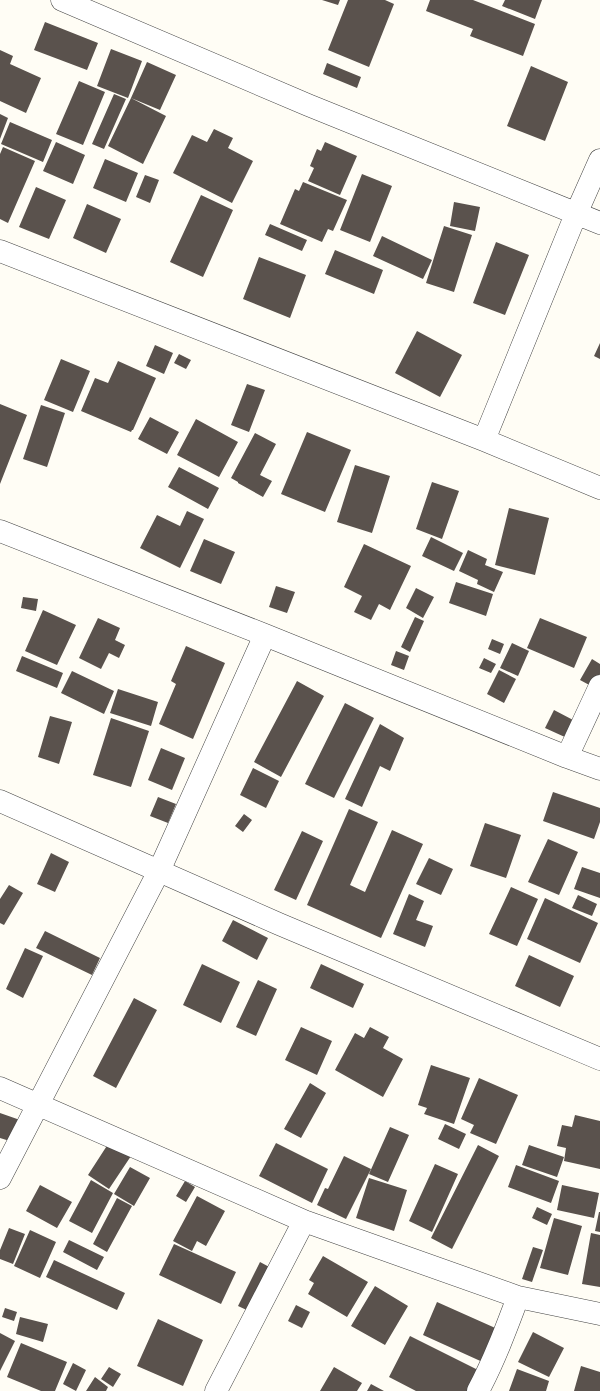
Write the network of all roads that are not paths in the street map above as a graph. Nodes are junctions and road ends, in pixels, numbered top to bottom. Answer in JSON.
{"nodes":[{"id":1,"x":62,"y":0,"type":"edge"},
{"id":2,"x":600,"y":160,"type":"edge"},
{"id":3,"x":576,"y":214,"type":"junction"},
{"id":4,"x":600,"y":223,"type":"edge"},
{"id":5,"x":0,"y":251,"type":"edge"},
{"id":6,"x":484,"y":440,"type":"junction"},
{"id":7,"x":600,"y":488,"type":"edge"},
{"id":8,"x":0,"y":531,"type":"edge"},
{"id":9,"x":265,"y":635,"type":"junction"},
{"id":10,"x":600,"y":686,"type":"edge"},
{"id":11,"x":567,"y":758,"type":"junction"},
{"id":12,"x":600,"y":769,"type":"edge"},
{"id":13,"x":0,"y":801,"type":"edge"},
{"id":14,"x":159,"y":871,"type":"junction"},
{"id":15,"x":600,"y":1059,"type":"edge"},
{"id":16,"x":0,"y":1088,"type":"edge"},
{"id":17,"x":39,"y":1105,"type":"junction"},
{"id":18,"x":0,"y":1178,"type":"edge"},
{"id":19,"x":304,"y":1221,"type":"junction"},
{"id":20,"x":518,"y":1297,"type":"junction"},
{"id":21,"x":600,"y":1314,"type":"edge"},
{"id":22,"x":216,"y":1391,"type":"edge"},
{"id":23,"x":478,"y":1391,"type":"edge"}],
"edges":[{"from":1,"to":3,"type":"street"},
{"from":2,"to":3,"type":"street"},
{"from":3,"to":4,"type":"street"},
{"from":3,"to":6,"type":"street"},
{"from":5,"to":6,"type":"street"},
{"from":6,"to":7,"type":"street"},
{"from":8,"to":9,"type":"street"},
{"from":9,"to":11,"type":"street"},
{"from":9,"to":14,"type":"street"},
{"from":10,"to":11,"type":"street"},
{"from":11,"to":12,"type":"street"},
{"from":13,"to":14,"type":"street"},
{"from":14,"to":15,"type":"street"},
{"from":14,"to":17,"type":"street"},
{"from":16,"to":17,"type":"street"},
{"from":17,"to":18,"type":"street"},
{"from":17,"to":19,"type":"street"},
{"from":19,"to":20,"type":"street"},
{"from":19,"to":22,"type":"street"},
{"from":20,"to":21,"type":"street"},
{"from":20,"to":23,"type":"street"}]}
